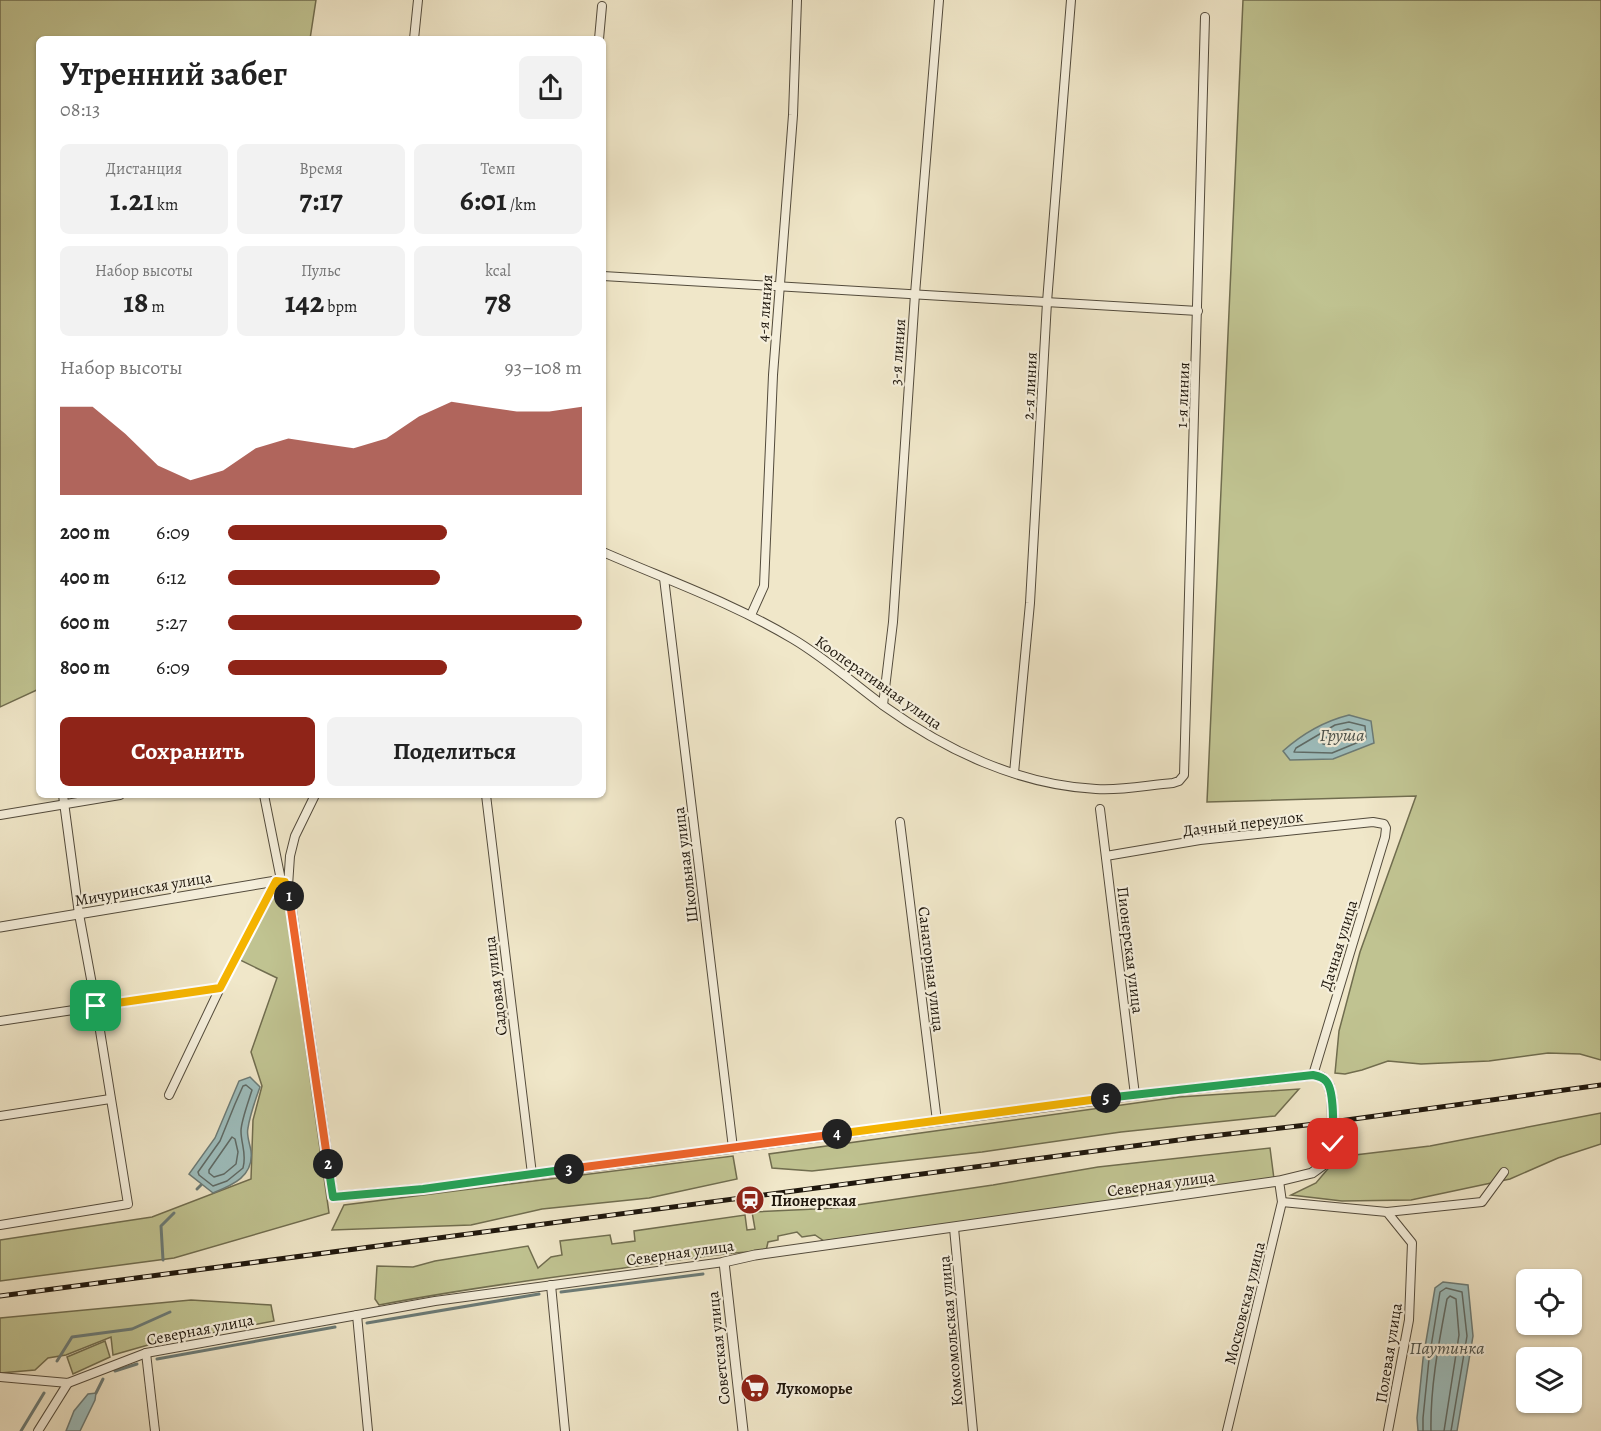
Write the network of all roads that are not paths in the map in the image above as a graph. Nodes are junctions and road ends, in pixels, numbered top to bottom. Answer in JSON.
{"nodes":[{"id":1,"x":418,"y":0,"type":"edge"},
{"id":2,"x":797,"y":0,"type":"edge"},
{"id":3,"x":939,"y":0,"type":"edge"},
{"id":4,"x":1071,"y":0,"type":"edge"},
{"id":5,"x":602,"y":6,"type":"dead end"},
{"id":6,"x":1205,"y":16,"type":"dead end"},
{"id":7,"x":414,"y":36,"type":"edge"},
{"id":8,"x":598,"y":36,"type":"edge"},
{"id":9,"x":606,"y":276,"type":"edge"},
{"id":10,"x":779,"y":286,"type":"junction"},
{"id":11,"x":915,"y":294,"type":"junction"},
{"id":12,"x":1047,"y":302,"type":"junction"},
{"id":13,"x":1198,"y":311,"type":"junction"},
{"id":14,"x":606,"y":553,"type":"edge"},
{"id":15,"x":664,"y":578,"type":"junction"},
{"id":16,"x":751,"y":615,"type":"junction"},
{"id":17,"x":883,"y":705,"type":"junction"},
{"id":18,"x":1014,"y":773,"type":"junction"},
{"id":19,"x":1184,"y":775,"type":"joint"},
{"id":20,"x":265,"y":798,"type":"edge"},
{"id":21,"x":314,"y":798,"type":"edge"},
{"id":22,"x":486,"y":798,"type":"edge"},
{"id":23,"x":63,"y":799,"type":"edge"},
{"id":24,"x":1100,"y":809,"type":"dead end"},
{"id":25,"x":0,"y":815,"type":"edge"},
{"id":26,"x":900,"y":822,"type":"dead end"},
{"id":27,"x":1384,"y":824,"type":"joint"},
{"id":28,"x":1106,"y":856,"type":"junction"},
{"id":29,"x":281,"y":882,"type":"junction"},
{"id":30,"x":79,"y":914,"type":"junction"},
{"id":31,"x":0,"y":927,"type":"edge"},
{"id":32,"x":220,"y":988,"type":"junction"},
{"id":33,"x":96,"y":1006,"type":"junction"},
{"id":34,"x":0,"y":1021,"type":"edge"},
{"id":35,"x":1313,"y":1075,"type":"junction"},
{"id":36,"x":170,"y":1095,"type":"dead end"},
{"id":37,"x":1136,"y":1095,"type":"junction"},
{"id":38,"x":110,"y":1099,"type":"junction"},
{"id":39,"x":0,"y":1116,"type":"edge"},
{"id":40,"x":938,"y":1120,"type":"junction"},
{"id":41,"x":733,"y":1148,"type":"junction"},
{"id":42,"x":1504,"y":1172,"type":"dead end"},
{"id":43,"x":532,"y":1174,"type":"junction"},
{"id":44,"x":1280,"y":1181,"type":"junction"},
{"id":45,"x":1282,"y":1202,"type":"junction"},
{"id":46,"x":1387,"y":1212,"type":"junction"},
{"id":47,"x":0,"y":1226,"type":"edge"},
{"id":48,"x":954,"y":1228,"type":"junction"},
{"id":49,"x":724,"y":1262,"type":"junction"},
{"id":50,"x":551,"y":1285,"type":"junction"},
{"id":51,"x":357,"y":1315,"type":"junction"},
{"id":52,"x":146,"y":1353,"type":"junction"},
{"id":53,"x":0,"y":1377,"type":"edge"},
{"id":54,"x":68,"y":1383,"type":"junction"},
{"id":55,"x":38,"y":1431,"type":"edge"},
{"id":56,"x":155,"y":1431,"type":"edge"},
{"id":57,"x":368,"y":1431,"type":"edge"},
{"id":58,"x":565,"y":1431,"type":"edge"},
{"id":59,"x":743,"y":1431,"type":"edge"},
{"id":60,"x":973,"y":1431,"type":"edge"},
{"id":61,"x":1227,"y":1431,"type":"edge"},
{"id":62,"x":1388,"y":1431,"type":"edge"}],
"edges":[{"from":1,"to":7,"type":"street"},
{"from":2,"to":10,"type":"street","name":"4-я линия"},
{"from":3,"to":11,"type":"street","name":"3-я линия"},
{"from":4,"to":12,"type":"street","name":"2-я линия"},
{"from":5,"to":8,"type":"street"},
{"from":6,"to":13,"type":"street","name":"1-я линия"},
{"from":9,"to":10,"type":"street"},
{"from":10,"to":11,"type":"street"},
{"from":10,"to":16,"type":"street","name":"4-я линия"},
{"from":11,"to":12,"type":"street"},
{"from":11,"to":17,"type":"street","name":"3-я линия"},
{"from":12,"to":13,"type":"street"},
{"from":12,"to":18,"type":"street","name":"2-я линия"},
{"from":13,"to":19,"type":"street","name":"1-я линия"},
{"from":14,"to":15,"type":"street","name":"Кооперативная улица"},
{"from":15,"to":16,"type":"street","name":"Кооперативная улица"},
{"from":15,"to":41,"type":"street","name":"Школьная улица"},
{"from":16,"to":17,"type":"street","name":"Кооперативная улица"},
{"from":17,"to":18,"type":"street","name":"Кооперативная улица"},
{"from":18,"to":19,"type":"street","name":"Кооперативная улица"},
{"from":20,"to":29,"type":"street"},
{"from":21,"to":29,"type":"street"},
{"from":22,"to":43,"type":"street","name":"Садовая улица"},
{"from":23,"to":25,"type":"street"},
{"from":23,"to":30,"type":"street"},
{"from":24,"to":28,"type":"street","name":"Пионерская улица"},
{"from":26,"to":40,"type":"street","name":"Санаторная улица"},
{"from":27,"to":28,"type":"street","name":"Дачный переулок"},
{"from":27,"to":35,"type":"street","name":"Дачная улица"},
{"from":28,"to":37,"type":"street","name":"Пионерская улица"},
{"from":29,"to":30,"type":"street","name":"Мичуринская улица"},
{"from":29,"to":32,"type":"street"},
{"from":29,"to":43,"type":"street"},
{"from":30,"to":31,"type":"street","name":"Мичуринская улица"},
{"from":30,"to":33,"type":"street"},
{"from":32,"to":33,"type":"street"},
{"from":32,"to":36,"type":"street"},
{"from":33,"to":34,"type":"street"},
{"from":33,"to":38,"type":"street"},
{"from":35,"to":37,"type":"street"},
{"from":35,"to":44,"type":"street","name":"Северная улица"},
{"from":37,"to":40,"type":"street"},
{"from":38,"to":39,"type":"street"},
{"from":38,"to":47,"type":"street"},
{"from":40,"to":41,"type":"street"},
{"from":41,"to":43,"type":"street"},
{"from":42,"to":46,"type":"street"},
{"from":44,"to":45,"type":"street","name":"Московская улица"},
{"from":44,"to":48,"type":"street","name":"Северная улица"},
{"from":45,"to":46,"type":"street"},
{"from":45,"to":61,"type":"street","name":"Московская улица"},
{"from":46,"to":62,"type":"street","name":"Полевая улица"},
{"from":48,"to":49,"type":"street","name":"Северная улица"},
{"from":48,"to":60,"type":"street","name":"Комсомольская улица"},
{"from":49,"to":50,"type":"street","name":"Северная улица"},
{"from":49,"to":59,"type":"street","name":"Советская улица"},
{"from":50,"to":51,"type":"street","name":"Северная улица"},
{"from":50,"to":58,"type":"street"},
{"from":51,"to":52,"type":"street","name":"Северная улица"},
{"from":51,"to":57,"type":"street"},
{"from":52,"to":54,"type":"street","name":"Северная улица"},
{"from":52,"to":56,"type":"street"},
{"from":53,"to":54,"type":"street","name":"Северная улица"},
{"from":54,"to":55,"type":"street"}]}
